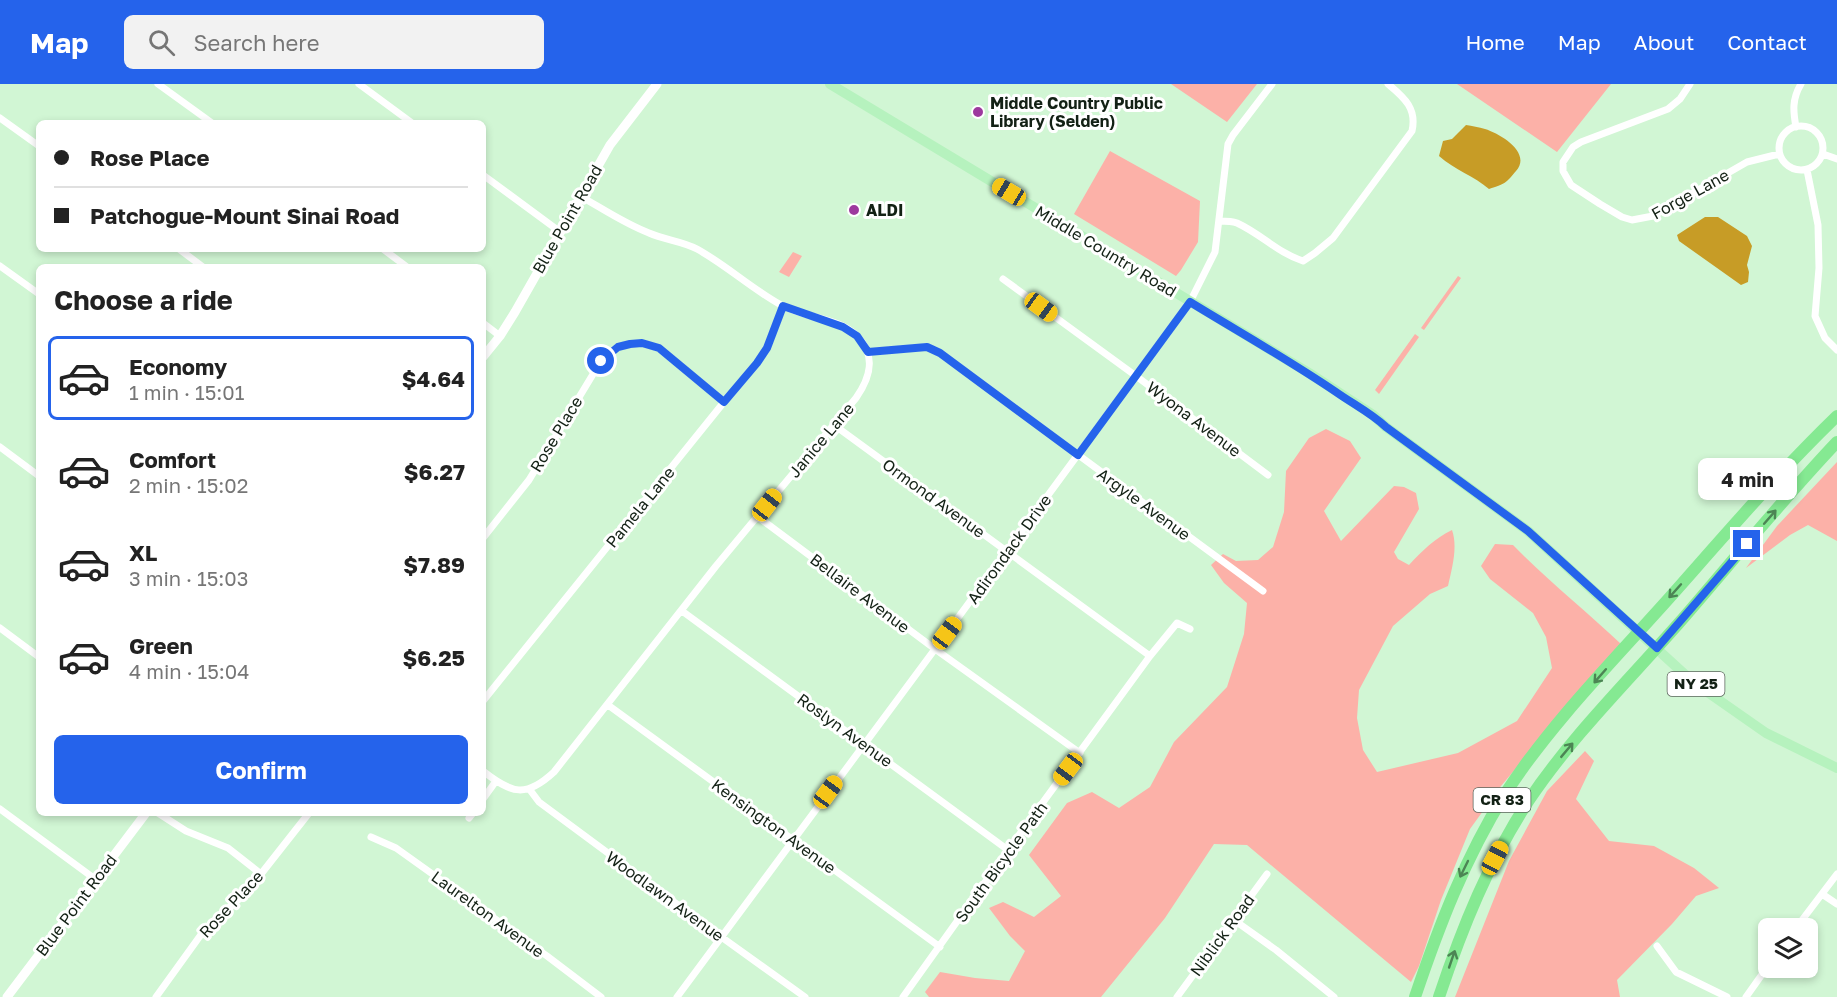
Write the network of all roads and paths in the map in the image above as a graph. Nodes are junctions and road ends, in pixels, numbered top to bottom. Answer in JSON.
{"nodes":[{"id":1,"x":158,"y":84,"type":"edge"},
{"id":2,"x":359,"y":84,"type":"edge"},
{"id":3,"x":657,"y":84,"type":"edge"},
{"id":4,"x":830,"y":84,"type":"edge"},
{"id":5,"x":1272,"y":84,"type":"edge"},
{"id":6,"x":1388,"y":84,"type":"edge"},
{"id":7,"x":1690,"y":84,"type":"edge"},
{"id":8,"x":1801,"y":84,"type":"edge"},
{"id":9,"x":0,"y":118,"type":"edge"},
{"id":10,"x":208,"y":120,"type":"edge"},
{"id":11,"x":408,"y":120,"type":"edge"},
{"id":12,"x":1796,"y":127,"type":"junction"},
{"id":13,"x":36,"y":144,"type":"edge"},
{"id":14,"x":1779,"y":154,"type":"junction"},
{"id":15,"x":1823,"y":154,"type":"junction"},
{"id":16,"x":1837,"y":159,"type":"edge"},
{"id":17,"x":1807,"y":170,"type":"junction"},
{"id":18,"x":486,"y":177,"type":"edge"},
{"id":19,"x":580,"y":196,"type":"junction"},
{"id":20,"x":1219,"y":221,"type":"junction"},
{"id":21,"x":560,"y":231,"type":"junction"},
{"id":22,"x":183,"y":252,"type":"edge"},
{"id":23,"x":386,"y":252,"type":"edge"},
{"id":24,"x":199,"y":264,"type":"edge"},
{"id":25,"x":403,"y":264,"type":"edge"},
{"id":26,"x":0,"y":266,"type":"edge"},
{"id":27,"x":1003,"y":279,"type":"dead end"},
{"id":28,"x":36,"y":292,"type":"edge"},
{"id":29,"x":1190,"y":302,"type":"junction"},
{"id":30,"x":783,"y":306,"type":"junction"},
{"id":31,"x":486,"y":325,"type":"edge"},
{"id":32,"x":500,"y":336,"type":"junction"},
{"id":33,"x":1837,"y":350,"type":"edge"},
{"id":34,"x":868,"y":352,"type":"junction"},
{"id":35,"x":486,"y":353,"type":"edge"},
{"id":36,"x":1136,"y":376,"type":"junction"},
{"id":37,"x":724,"y":402,"type":"junction"},
{"id":38,"x":1837,"y":416,"type":"edge"},
{"id":39,"x":834,"y":425,"type":"junction"},
{"id":40,"x":1837,"y":442,"type":"edge"},
{"id":41,"x":0,"y":447,"type":"edge"},
{"id":42,"x":1078,"y":455,"type":"junction"},
{"id":43,"x":36,"y":474,"type":"edge"},
{"id":44,"x":1268,"y":475,"type":"dead end"},
{"id":45,"x":758,"y":517,"type":"junction"},
{"id":46,"x":486,"y":526,"type":"edge"},
{"id":47,"x":490,"y":529,"type":"junction"},
{"id":48,"x":486,"y":534,"type":"edge"},
{"id":49,"x":1007,"y":551,"type":"junction"},
{"id":50,"x":1263,"y":591,"type":"dead end"},
{"id":51,"x":682,"y":611,"type":"junction"},
{"id":52,"x":0,"y":628,"type":"edge"},
{"id":53,"x":1190,"y":629,"type":"dead end"},
{"id":54,"x":1639,"y":632,"type":"junction"},
{"id":55,"x":1657,"y":648,"type":"junction"},
{"id":56,"x":935,"y":649,"type":"junction"},
{"id":57,"x":36,"y":655,"type":"edge"},
{"id":58,"x":1150,"y":656,"type":"junction"},
{"id":59,"x":486,"y":697,"type":"edge"},
{"id":60,"x":608,"y":705,"type":"junction"},
{"id":61,"x":864,"y":744,"type":"junction"},
{"id":62,"x":1080,"y":753,"type":"junction"},
{"id":63,"x":1837,"y":768,"type":"edge"},
{"id":64,"x":486,"y":773,"type":"edge"},
{"id":65,"x":496,"y":781,"type":"junction"},
{"id":66,"x":530,"y":790,"type":"junction"},
{"id":67,"x":486,"y":795,"type":"edge"},
{"id":68,"x":0,"y":809,"type":"edge"},
{"id":69,"x":144,"y":816,"type":"edge"},
{"id":70,"x":163,"y":816,"type":"edge"},
{"id":71,"x":307,"y":816,"type":"edge"},
{"id":72,"x":371,"y":837,"type":"dead end"},
{"id":73,"x":793,"y":841,"type":"junction"},
{"id":74,"x":1008,"y":849,"type":"junction"},
{"id":75,"x":261,"y":874,"type":"junction"},
{"id":76,"x":1267,"y":874,"type":"dead end"},
{"id":77,"x":1837,"y":874,"type":"edge"},
{"id":78,"x":95,"y":879,"type":"junction"},
{"id":79,"x":1822,"y":894,"type":"junction"},
{"id":80,"x":1837,"y":904,"type":"edge"},
{"id":81,"x":1804,"y":918,"type":"edge"},
{"id":82,"x":1234,"y":920,"type":"junction"},
{"id":83,"x":720,"y":936,"type":"junction"},
{"id":84,"x":1657,"y":946,"type":"dead end"},
{"id":85,"x":940,"y":947,"type":"junction"},
{"id":86,"x":1759,"y":978,"type":"edge"},
{"id":87,"x":6,"y":995,"type":"edge"},
{"id":88,"x":156,"y":997,"type":"edge"},
{"id":89,"x":601,"y":997,"type":"edge"},
{"id":90,"x":677,"y":997,"type":"edge"},
{"id":91,"x":805,"y":997,"type":"edge"},
{"id":92,"x":903,"y":997,"type":"edge"},
{"id":93,"x":1177,"y":997,"type":"edge"},
{"id":94,"x":1334,"y":997,"type":"edge"},
{"id":95,"x":1415,"y":997,"type":"edge"},
{"id":96,"x":1439,"y":997,"type":"edge"},
{"id":97,"x":1727,"y":997,"type":"edge"},
{"id":98,"x":1746,"y":997,"type":"edge"}],
"edges":[{"from":1,"to":10,"type":"street"},
{"from":2,"to":11,"type":"street"},
{"from":3,"to":19,"type":"street","name":"Blue Point Road"},
{"from":4,"to":29,"type":"main road","name":"Middle Country Road","number":"NY 25"},
{"from":5,"to":20,"type":"street","name":"Adirondack Drive"},
{"from":6,"to":20,"type":"street"},
{"from":7,"to":14,"type":"street","name":"Forge Lane"},
{"from":8,"to":12,"type":"street"},
{"from":9,"to":13,"type":"street"},
{"from":12,"to":14,"type":"street"},
{"from":12,"to":15,"type":"street"},
{"from":14,"to":17,"type":"street"},
{"from":15,"to":16,"type":"street"},
{"from":15,"to":17,"type":"street"},
{"from":17,"to":33,"type":"street"},
{"from":18,"to":21,"type":"street"},
{"from":19,"to":21,"type":"street","name":"Blue Point Road"},
{"from":19,"to":30,"type":"street"},
{"from":20,"to":29,"type":"street","name":"Adirondack Drive"},
{"from":21,"to":32,"type":"street","name":"Blue Point Road"},
{"from":22,"to":24,"type":"street"},
{"from":23,"to":25,"type":"street"},
{"from":26,"to":28,"type":"street"},
{"from":27,"to":36,"type":"street","name":"Wyona Avenue"},
{"from":29,"to":36,"type":"street","name":"Adirondack Drive"},
{"from":29,"to":54,"type":"main road","name":"Middle Country Road","number":"NY 25"},
{"from":30,"to":34,"type":"street"},
{"from":30,"to":37,"type":"street","name":"Pamela Lane"},
{"from":31,"to":32,"type":"street"},
{"from":32,"to":35,"type":"street","name":"Blue Point Road"},
{"from":34,"to":39,"type":"street","name":"Janice Lane"},
{"from":34,"to":42,"type":"street","name":"Argyle Avenue"},
{"from":36,"to":42,"type":"street","name":"Adirondack Drive"},
{"from":36,"to":44,"type":"street","name":"Wyona Avenue"},
{"from":37,"to":47,"type":"street","name":"Rose Place"},
{"from":37,"to":59,"type":"street","name":"Pamela Lane"},
{"from":38,"to":54,"type":"highway","number":"CR 83","one_way":true},
{"from":39,"to":45,"type":"street","name":"Janice Lane"},
{"from":39,"to":49,"type":"street","name":"Ormond Avenue"},
{"from":55,"to":40,"type":"highway","number":"CR 83","one_way":true},
{"from":41,"to":43,"type":"street"},
{"from":42,"to":49,"type":"street","name":"Adirondack Drive"},
{"from":42,"to":50,"type":"street","name":"Argyle Avenue"},
{"from":45,"to":51,"type":"street","name":"Janice Lane"},
{"from":45,"to":56,"type":"street","name":"Bellaire Avenue"},
{"from":46,"to":47,"type":"street"},
{"from":47,"to":48,"type":"street","name":"Rose Place"},
{"from":49,"to":56,"type":"street","name":"Adirondack Drive"},
{"from":49,"to":58,"type":"street","name":"Ormond Avenue"},
{"from":51,"to":60,"type":"street","name":"Janice Lane"},
{"from":51,"to":61,"type":"street","name":"Roslyn Avenue"},
{"from":52,"to":57,"type":"street"},
{"from":53,"to":58,"type":"street","name":"South Bicycle Path"},
{"from":54,"to":55,"type":"main road","name":"Middle Country Road","number":"NY 25"},
{"from":54,"to":95,"type":"highway","number":"CR 83","one_way":true},
{"from":55,"to":63,"type":"main road","name":"Middle Country Road","number":"NY 25"},
{"from":96,"to":55,"type":"highway","number":"CR 83","one_way":true},
{"from":56,"to":61,"type":"street","name":"Adirondack Drive"},
{"from":56,"to":62,"type":"street","name":"Bellaire Avenue"},
{"from":58,"to":62,"type":"street","name":"South Bicycle Path"},
{"from":60,"to":66,"type":"street","name":"Janice Lane"},
{"from":60,"to":73,"type":"street","name":"Kensington Avenue"},
{"from":61,"to":73,"type":"street","name":"Adirondack Drive"},
{"from":61,"to":74,"type":"street","name":"Roslyn Avenue"},
{"from":62,"to":74,"type":"street","name":"South Bicycle Path"},
{"from":64,"to":65,"type":"street"},
{"from":65,"to":66,"type":"street"},
{"from":65,"to":67,"type":"street"},
{"from":66,"to":83,"type":"street","name":"Woodlawn Avenue"},
{"from":68,"to":78,"type":"street"},
{"from":69,"to":78,"type":"street","name":"Blue Point Road"},
{"from":70,"to":75,"type":"street"},
{"from":71,"to":75,"type":"street","name":"Rose Place"},
{"from":72,"to":89,"type":"street","name":"Laurelton Avenue"},
{"from":73,"to":83,"type":"street","name":"Adirondack Drive"},
{"from":73,"to":85,"type":"street","name":"Kensington Avenue"},
{"from":74,"to":85,"type":"street","name":"South Bicycle Path"},
{"from":75,"to":88,"type":"street","name":"Rose Place"},
{"from":76,"to":82,"type":"street","name":"Niblick Road"},
{"from":77,"to":79,"type":"street"},
{"from":78,"to":87,"type":"street","name":"Blue Point Road"},
{"from":79,"to":80,"type":"street"},
{"from":79,"to":81,"type":"street"},
{"from":82,"to":93,"type":"street","name":"Niblick Road"},
{"from":82,"to":94,"type":"street"},
{"from":83,"to":90,"type":"street","name":"Adirondack Drive"},
{"from":83,"to":91,"type":"street","name":"Woodlawn Avenue"},
{"from":84,"to":97,"type":"street"},
{"from":85,"to":92,"type":"street","name":"South Bicycle Path"},
{"from":86,"to":98,"type":"street"}]}
